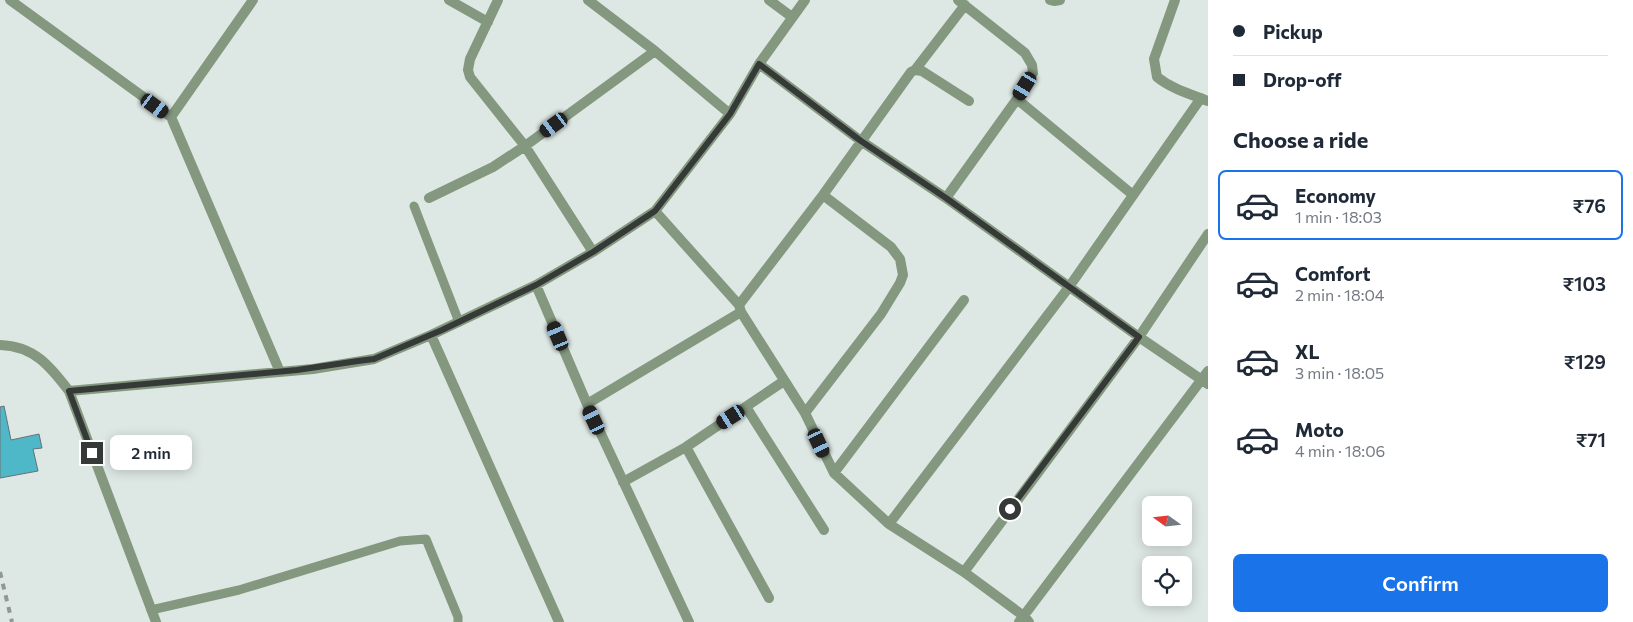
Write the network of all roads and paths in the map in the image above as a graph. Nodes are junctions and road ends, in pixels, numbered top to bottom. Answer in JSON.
{"nodes":[{"id":1,"x":10,"y":0,"type":"edge"},
{"id":2,"x":253,"y":0,"type":"edge"},
{"id":3,"x":449,"y":0,"type":"edge"},
{"id":4,"x":498,"y":0,"type":"edge"},
{"id":5,"x":588,"y":0,"type":"edge"},
{"id":6,"x":769,"y":0,"type":"edge"},
{"id":7,"x":805,"y":0,"type":"edge"},
{"id":8,"x":1050,"y":0,"type":"edge"},
{"id":9,"x":1060,"y":0,"type":"edge"},
{"id":10,"x":1172,"y":1,"type":"edge"},
{"id":11,"x":962,"y":3,"type":"edge"},
{"id":12,"x":792,"y":17,"type":"junction"},
{"id":13,"x":488,"y":22,"type":"junction"},
{"id":14,"x":655,"y":51,"type":"junction"},
{"id":15,"x":759,"y":64,"type":"junction"},
{"id":16,"x":915,"y":70,"type":"junction"},
{"id":17,"x":1017,"y":99,"type":"junction"},
{"id":18,"x":1204,"y":100,"type":"edge"},
{"id":19,"x":969,"y":101,"type":"dead end"},
{"id":20,"x":730,"y":114,"type":"junction"},
{"id":21,"x":171,"y":117,"type":"junction"},
{"id":22,"x":861,"y":141,"type":"junction"},
{"id":23,"x":525,"y":146,"type":"junction"},
{"id":24,"x":1133,"y":195,"type":"junction"},
{"id":25,"x":823,"y":196,"type":"junction"},
{"id":26,"x":428,"y":198,"type":"dead end"},
{"id":27,"x":946,"y":198,"type":"junction"},
{"id":28,"x":414,"y":206,"type":"dead end"},
{"id":29,"x":655,"y":211,"type":"junction"},
{"id":30,"x":1208,"y":234,"type":"edge"},
{"id":31,"x":593,"y":252,"type":"junction"},
{"id":32,"x":536,"y":285,"type":"junction"},
{"id":33,"x":1069,"y":287,"type":"junction"},
{"id":34,"x":964,"y":300,"type":"dead end"},
{"id":35,"x":740,"y":308,"type":"junction"},
{"id":36,"x":460,"y":322,"type":"junction"},
{"id":37,"x":431,"y":335,"type":"junction"},
{"id":38,"x":1139,"y":337,"type":"junction"},
{"id":39,"x":0,"y":345,"type":"edge"},
{"id":40,"x":280,"y":372,"type":"junction"},
{"id":41,"x":1206,"y":378,"type":"edge"},
{"id":42,"x":784,"y":381,"type":"junction"},
{"id":43,"x":69,"y":391,"type":"junction"},
{"id":44,"x":587,"y":404,"type":"junction"},
{"id":45,"x":746,"y":407,"type":"junction"},
{"id":46,"x":805,"y":414,"type":"junction"},
{"id":47,"x":686,"y":447,"type":"junction"},
{"id":48,"x":834,"y":473,"type":"junction"},
{"id":49,"x":623,"y":482,"type":"junction"},
{"id":50,"x":889,"y":524,"type":"junction"},
{"id":51,"x":824,"y":530,"type":"dead end"},
{"id":52,"x":964,"y":572,"type":"junction"},
{"id":53,"x":769,"y":598,"type":"dead end"},
{"id":54,"x":151,"y":610,"type":"junction"},
{"id":55,"x":1024,"y":620,"type":"edge"},
{"id":56,"x":156,"y":622,"type":"edge"},
{"id":57,"x":458,"y":622,"type":"edge"},
{"id":58,"x":559,"y":622,"type":"edge"},
{"id":59,"x":689,"y":622,"type":"edge"}],
"edges":[{"from":1,"to":21,"type":"street"},
{"from":2,"to":21,"type":"street"},
{"from":3,"to":13,"type":"street"},
{"from":4,"to":13,"type":"street"},
{"from":5,"to":14,"type":"street"},
{"from":6,"to":12,"type":"street"},
{"from":7,"to":12,"type":"street"},
{"from":8,"to":9,"type":"street"},
{"from":10,"to":18,"type":"street"},
{"from":11,"to":16,"type":"street"},
{"from":11,"to":17,"type":"street"},
{"from":12,"to":15,"type":"street"},
{"from":13,"to":23,"type":"street"},
{"from":14,"to":20,"type":"street"},
{"from":14,"to":23,"type":"street"},
{"from":15,"to":20,"type":"street"},
{"from":15,"to":22,"type":"street"},
{"from":16,"to":19,"type":"street"},
{"from":16,"to":22,"type":"street"},
{"from":17,"to":24,"type":"street"},
{"from":17,"to":27,"type":"street"},
{"from":18,"to":24,"type":"street"},
{"from":20,"to":29,"type":"street"},
{"from":21,"to":40,"type":"street"},
{"from":22,"to":25,"type":"street"},
{"from":22,"to":27,"type":"street"},
{"from":23,"to":26,"type":"street"},
{"from":23,"to":31,"type":"street"},
{"from":24,"to":33,"type":"street"},
{"from":25,"to":35,"type":"street"},
{"from":25,"to":46,"type":"street"},
{"from":27,"to":33,"type":"street"},
{"from":28,"to":36,"type":"lane"},
{"from":29,"to":31,"type":"street"},
{"from":29,"to":35,"type":"street"},
{"from":30,"to":38,"type":"street"},
{"from":31,"to":32,"type":"street"},
{"from":32,"to":36,"type":"street"},
{"from":32,"to":44,"type":"street"},
{"from":33,"to":38,"type":"street"},
{"from":33,"to":50,"type":"street"},
{"from":34,"to":48,"type":"street"},
{"from":35,"to":42,"type":"street"},
{"from":35,"to":44,"type":"street"},
{"from":36,"to":37,"type":"street"},
{"from":37,"to":40,"type":"street"},
{"from":37,"to":58,"type":"street"},
{"from":38,"to":41,"type":"street"},
{"from":38,"to":52,"type":"street"},
{"from":39,"to":43,"type":"street"},
{"from":40,"to":43,"type":"street"},
{"from":41,"to":55,"type":"street"},
{"from":42,"to":45,"type":"street"},
{"from":42,"to":46,"type":"street"},
{"from":43,"to":54,"type":"street"},
{"from":44,"to":49,"type":"street"},
{"from":45,"to":47,"type":"street"},
{"from":45,"to":51,"type":"street"},
{"from":46,"to":48,"type":"street"},
{"from":47,"to":49,"type":"street"},
{"from":47,"to":53,"type":"street"},
{"from":48,"to":50,"type":"street"},
{"from":49,"to":59,"type":"street"},
{"from":50,"to":52,"type":"street"},
{"from":52,"to":55,"type":"street"},
{"from":54,"to":56,"type":"street"},
{"from":54,"to":57,"type":"lane"}]}
